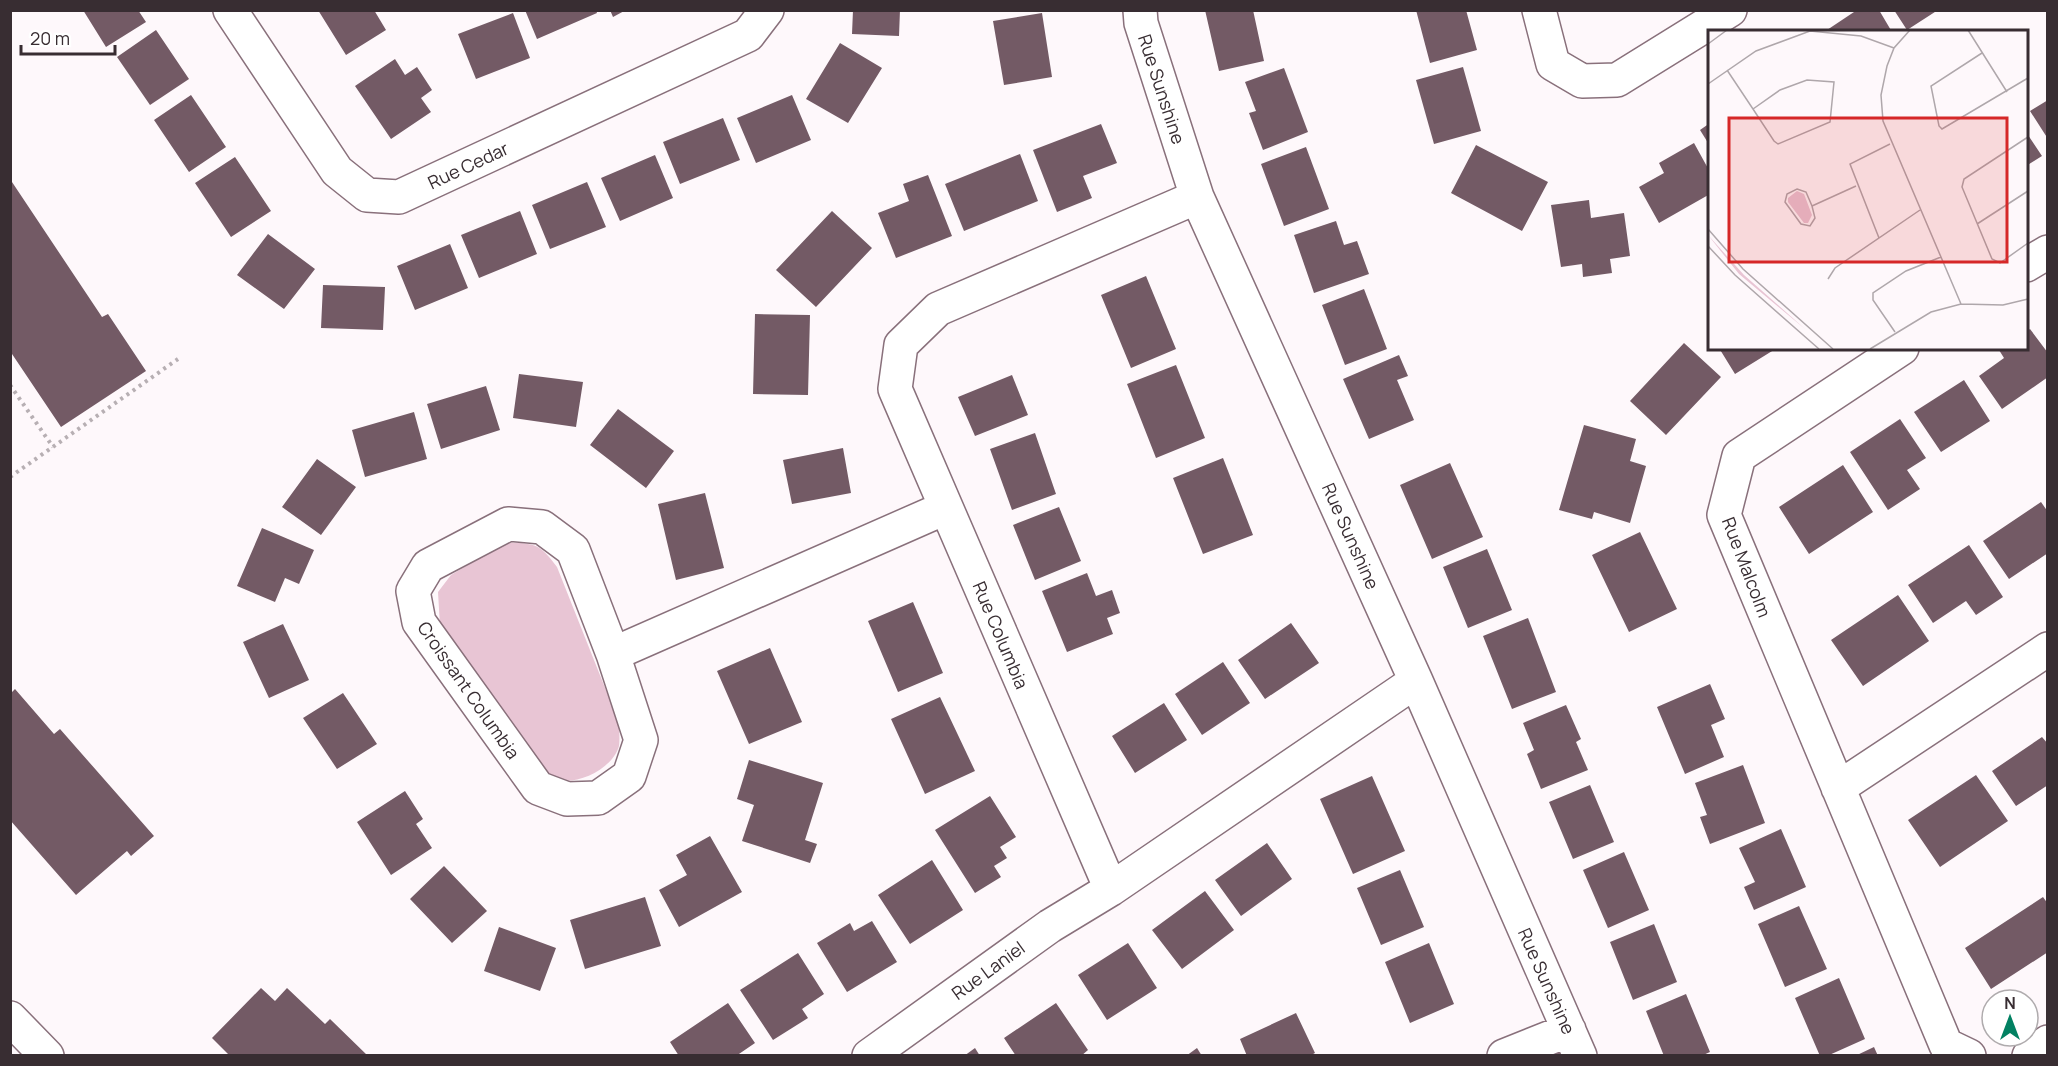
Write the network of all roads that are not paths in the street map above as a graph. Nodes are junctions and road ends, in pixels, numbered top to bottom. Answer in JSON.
{"nodes":[{"id":1,"x":230,"y":10,"type":"edge"},
{"id":2,"x":767,"y":10,"type":"edge"},
{"id":3,"x":1140,"y":10,"type":"edge"},
{"id":4,"x":1539,"y":10,"type":"edge"},
{"id":5,"x":1730,"y":10,"type":"edge"},
{"id":6,"x":1197,"y":197,"type":"junction"},
{"id":7,"x":2048,"y":252,"type":"edge"},
{"id":8,"x":2028,"y":265,"type":"edge"},
{"id":9,"x":1899,"y":350,"type":"edge"},
{"id":10,"x":945,"y":508,"type":"junction"},
{"id":11,"x":2048,"y":649,"type":"edge"},
{"id":12,"x":613,"y":654,"type":"junction"},
{"id":13,"x":1416,"y":681,"type":"junction"},
{"id":14,"x":1838,"y":788,"type":"junction"},
{"id":15,"x":1111,"y":889,"type":"junction"},
{"id":16,"x":10,"y":1018,"type":"edge"},
{"id":17,"x":2048,"y":1042,"type":"edge"},
{"id":18,"x":1574,"y":1043,"type":"edge"},
{"id":19,"x":47,"y":1056,"type":"edge"},
{"id":20,"x":869,"y":1056,"type":"edge"},
{"id":21,"x":1504,"y":1056,"type":"edge"},
{"id":22,"x":1969,"y":1056,"type":"edge"},
{"id":23,"x":2029,"y":1056,"type":"edge"}],
"edges":[{"from":1,"to":2,"type":"street","name":"Rue Cedar"},
{"from":3,"to":6,"type":"street","name":"Rue Sunshine"},
{"from":4,"to":5,"type":"street"},
{"from":6,"to":10,"type":"street","name":"Rue Columbia"},
{"from":6,"to":13,"type":"street","name":"Rue Sunshine"},
{"from":7,"to":8,"type":"street"},
{"from":9,"to":14,"type":"street","name":"Rue Malcolm"},
{"from":10,"to":12,"type":"street"},
{"from":10,"to":15,"type":"street","name":"Rue Columbia"},
{"from":11,"to":14,"type":"street"},
{"from":12,"to":12,"type":"street","name":"Croissant Columbia"},
{"from":13,"to":15,"type":"street"},
{"from":13,"to":18,"type":"street","name":"Rue Sunshine"},
{"from":14,"to":22,"type":"street","name":"Rue Malcolm"},
{"from":15,"to":20,"type":"street","name":"Rue Laniel"},
{"from":16,"to":19,"type":"street"},
{"from":17,"to":23,"type":"street"},
{"from":18,"to":21,"type":"street"}]}
